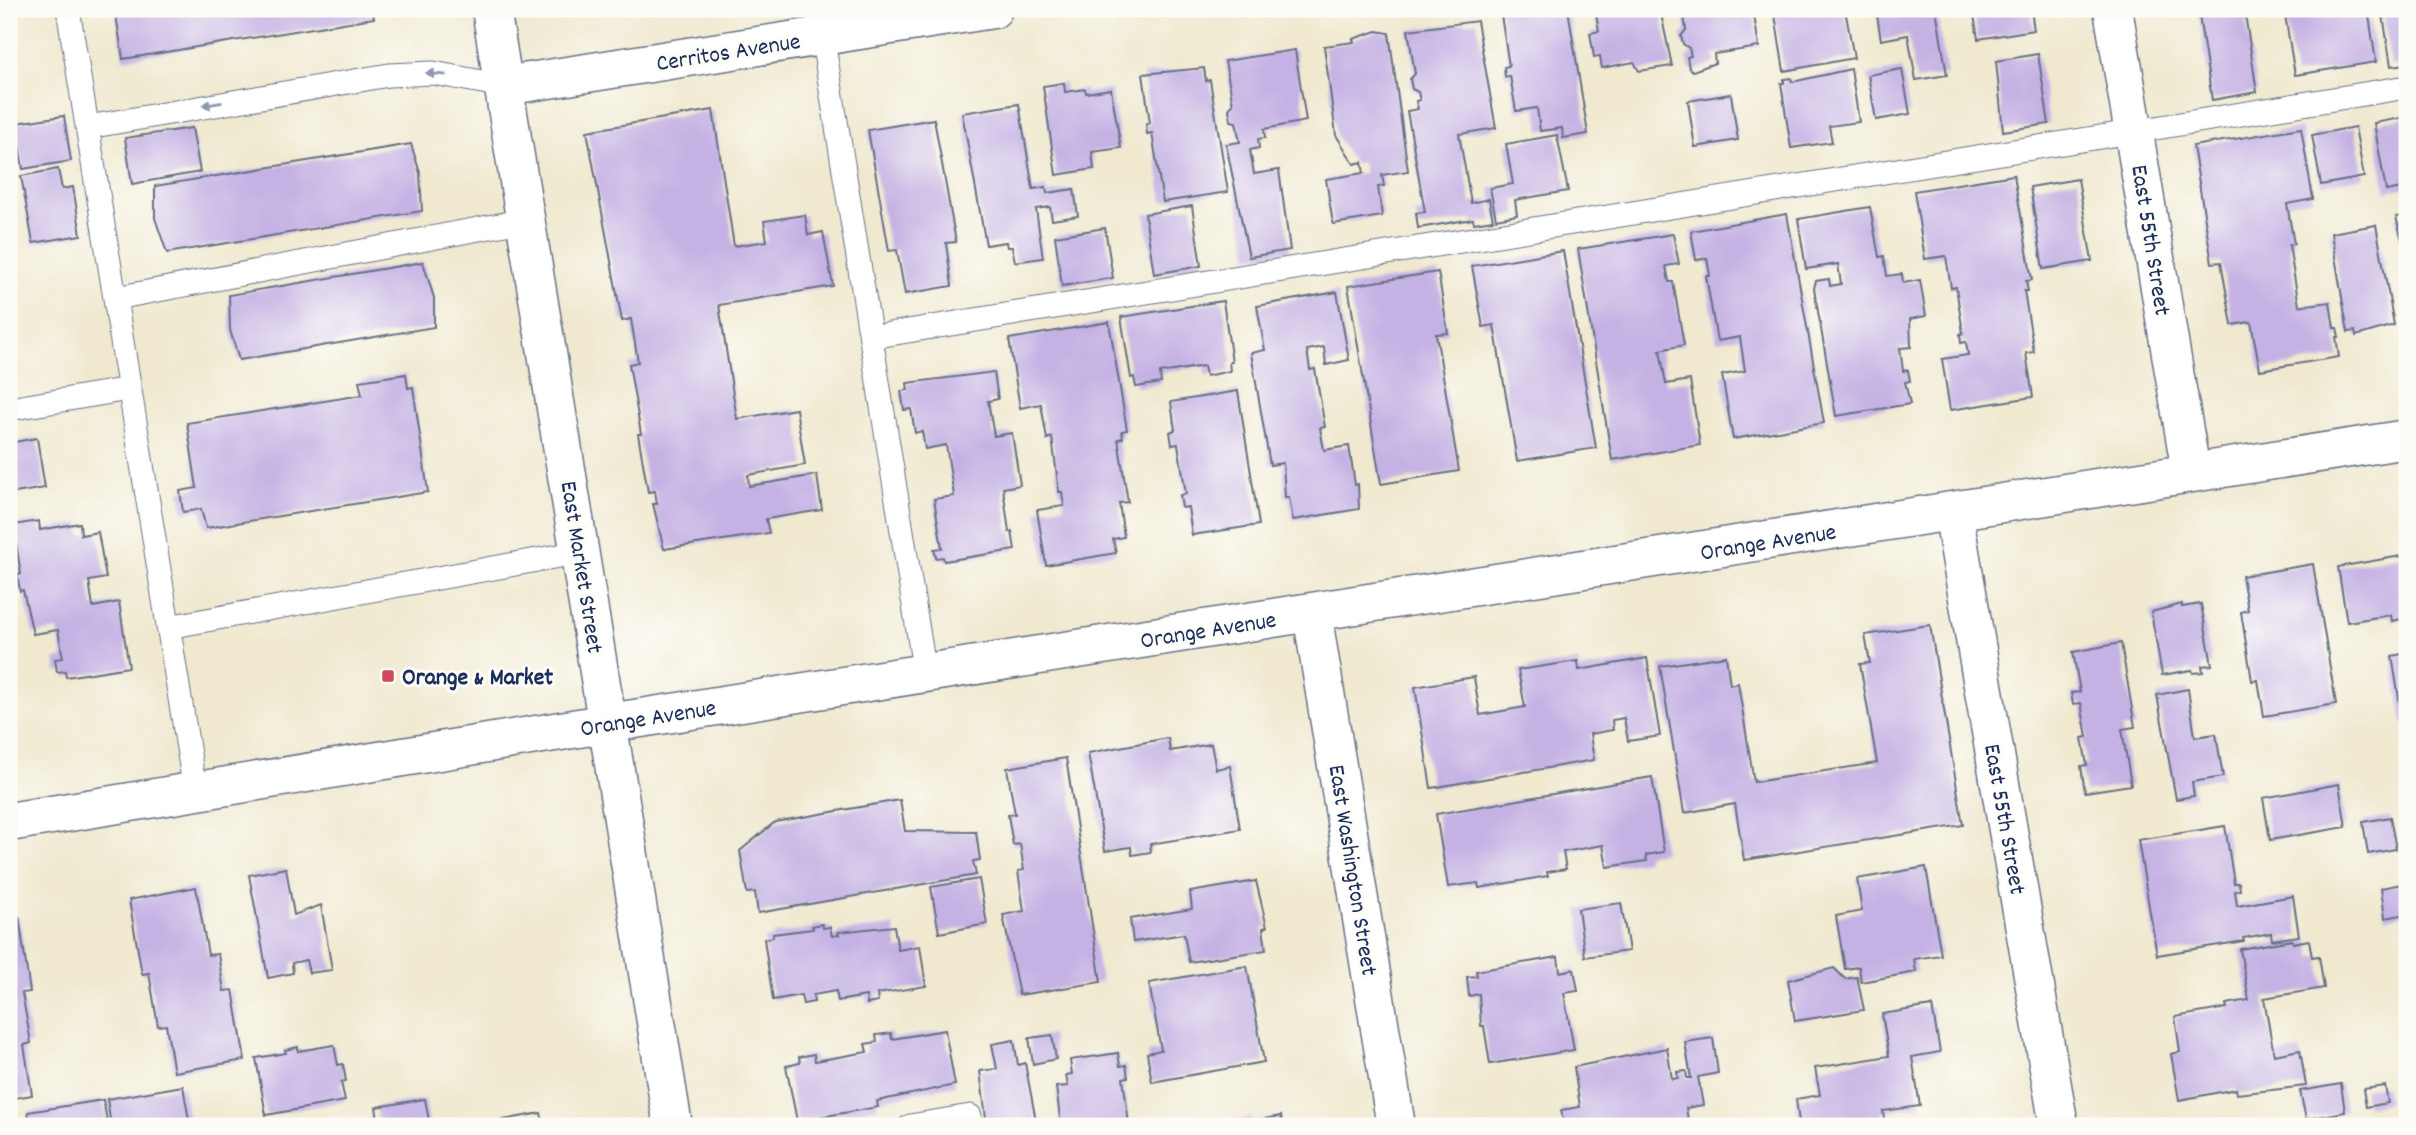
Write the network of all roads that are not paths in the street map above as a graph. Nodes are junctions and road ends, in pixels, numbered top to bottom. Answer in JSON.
{"nodes":[{"id":1,"x":68,"y":9,"type":"edge"},
{"id":2,"x":491,"y":9,"type":"edge"},
{"id":3,"x":993,"y":9,"type":"edge"},
{"id":4,"x":2113,"y":9,"type":"edge"},
{"id":5,"x":820,"y":22,"type":"edge"},
{"id":6,"x":503,"y":86,"type":"junction"},
{"id":7,"x":2407,"y":87,"type":"edge"},
{"id":8,"x":88,"y":127,"type":"junction"},
{"id":9,"x":2134,"y":130,"type":"junction"},
{"id":10,"x":526,"y":220,"type":"junction"},
{"id":11,"x":116,"y":298,"type":"junction"},
{"id":12,"x":871,"y":337,"type":"junction"},
{"id":13,"x":129,"y":389,"type":"junction"},
{"id":14,"x":9,"y":409,"type":"edge"},
{"id":15,"x":2407,"y":439,"type":"edge"},
{"id":16,"x":2191,"y":472,"type":"junction"},
{"id":17,"x":1953,"y":511,"type":"junction"},
{"id":18,"x":581,"y":552,"type":"junction"},
{"id":19,"x":1312,"y":613,"type":"junction"},
{"id":20,"x":168,"y":627,"type":"junction"},
{"id":21,"x":925,"y":674,"type":"junction"},
{"id":22,"x":609,"y":723,"type":"junction"},
{"id":23,"x":195,"y":791,"type":"junction"},
{"id":24,"x":9,"y":822,"type":"edge"},
{"id":25,"x":970,"y":1116,"type":"dead end"},
{"id":26,"x":673,"y":1126,"type":"edge"},
{"id":27,"x":910,"y":1126,"type":"edge"},
{"id":28,"x":1396,"y":1126,"type":"edge"},
{"id":29,"x":2059,"y":1126,"type":"edge"}],
"edges":[{"from":1,"to":8,"type":"lane"},
{"from":2,"to":6,"type":"street","name":"East Market Street"},
{"from":3,"to":5,"type":"street","name":"Cerritos Avenue"},
{"from":4,"to":9,"type":"street","name":"East 55th Street"},
{"from":5,"to":6,"type":"street","name":"Cerritos Avenue"},
{"from":5,"to":12,"type":"lane"},
{"from":6,"to":8,"type":"lane","one_way":true},
{"from":6,"to":10,"type":"street","name":"East Market Street"},
{"from":7,"to":9,"type":"lane"},
{"from":8,"to":11,"type":"lane"},
{"from":9,"to":12,"type":"lane"},
{"from":9,"to":16,"type":"street","name":"East 55th Street"},
{"from":10,"to":11,"type":"lane"},
{"from":10,"to":18,"type":"street","name":"East Market Street"},
{"from":11,"to":13,"type":"lane"},
{"from":12,"to":21,"type":"lane"},
{"from":13,"to":14,"type":"lane"},
{"from":13,"to":20,"type":"lane"},
{"from":15,"to":16,"type":"street","name":"Orange Avenue"},
{"from":16,"to":17,"type":"street","name":"Orange Avenue"},
{"from":17,"to":19,"type":"street","name":"Orange Avenue"},
{"from":17,"to":29,"type":"street","name":"East 55th Street"},
{"from":18,"to":20,"type":"lane"},
{"from":18,"to":22,"type":"street","name":"East Market Street"},
{"from":19,"to":21,"type":"street","name":"Orange Avenue"},
{"from":19,"to":28,"type":"street","name":"East Washington Street"},
{"from":20,"to":23,"type":"lane"},
{"from":21,"to":22,"type":"street","name":"Orange Avenue"},
{"from":22,"to":23,"type":"street","name":"Orange Avenue"},
{"from":22,"to":26,"type":"street","name":"East Market Street"},
{"from":23,"to":24,"type":"street","name":"Orange Avenue"},
{"from":25,"to":27,"type":"lane"}]}
